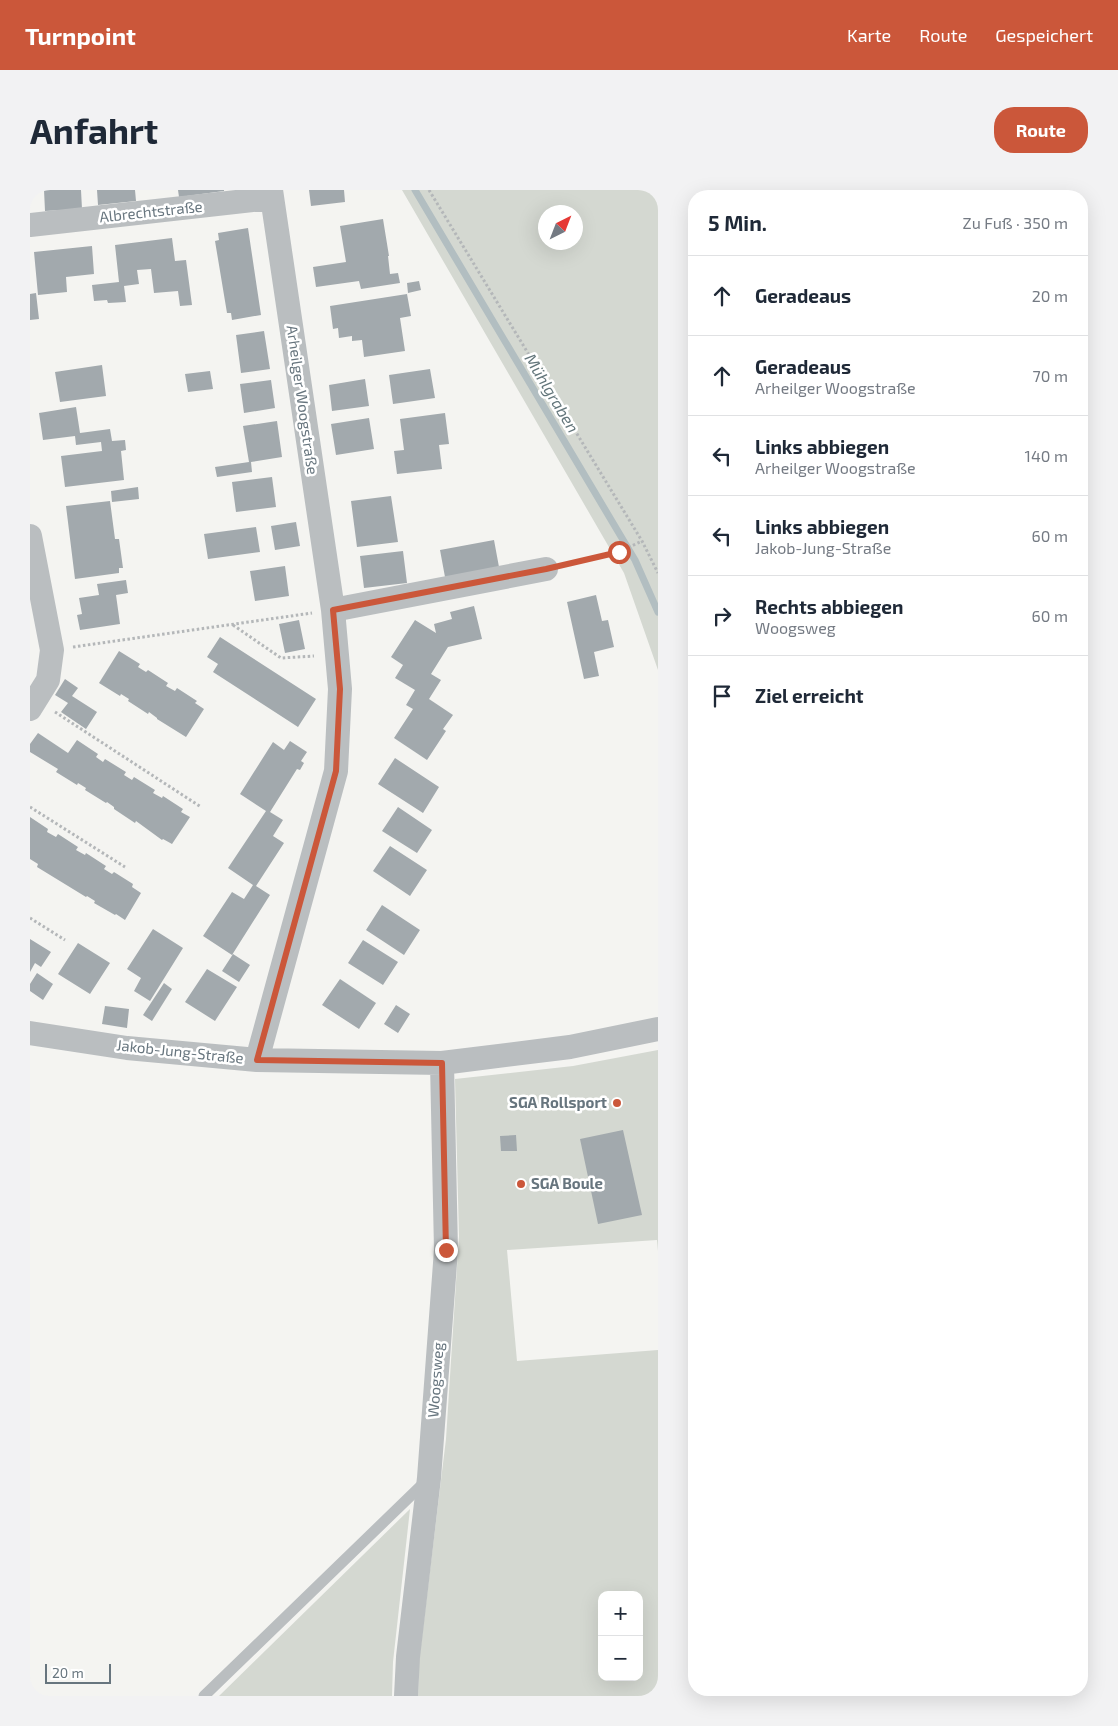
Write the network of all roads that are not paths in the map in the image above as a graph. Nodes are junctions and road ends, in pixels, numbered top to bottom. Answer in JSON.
{"nodes":[{"id":1,"x":271,"y":194,"type":"edge"},
{"id":2,"x":30,"y":225,"type":"edge"},
{"id":3,"x":30,"y":536,"type":"edge"},
{"id":4,"x":546,"y":569,"type":"road end"},
{"id":5,"x":333,"y":610,"type":"junction"},
{"id":6,"x":33,"y":704,"type":"edge"},
{"id":7,"x":658,"y":1029,"type":"edge"},
{"id":8,"x":30,"y":1033,"type":"edge"},
{"id":9,"x":257,"y":1060,"type":"junction"},
{"id":10,"x":442,"y":1063,"type":"junction"},
{"id":11,"x":429,"y":1478,"type":"junction"},
{"id":12,"x":204,"y":1696,"type":"edge"},
{"id":13,"x":406,"y":1696,"type":"edge"}],
"edges":[{"from":1,"to":2,"type":"street","name":"Albrechtstraße"},
{"from":1,"to":5,"type":"street","name":"Arheilger Woogstraße"},
{"from":3,"to":6,"type":"street"},
{"from":4,"to":5,"type":"street"},
{"from":5,"to":9,"type":"street","name":"Arheilger Woogstraße"},
{"from":7,"to":10,"type":"street","name":"Jakob-Jung-Straße"},
{"from":8,"to":9,"type":"street","name":"Jakob-Jung-Straße"},
{"from":9,"to":10,"type":"street","name":"Jakob-Jung-Straße"},
{"from":10,"to":11,"type":"street","name":"Woogsweg"},
{"from":11,"to":12,"type":"lane"},
{"from":11,"to":13,"type":"street","name":"Woogsweg"}]}
